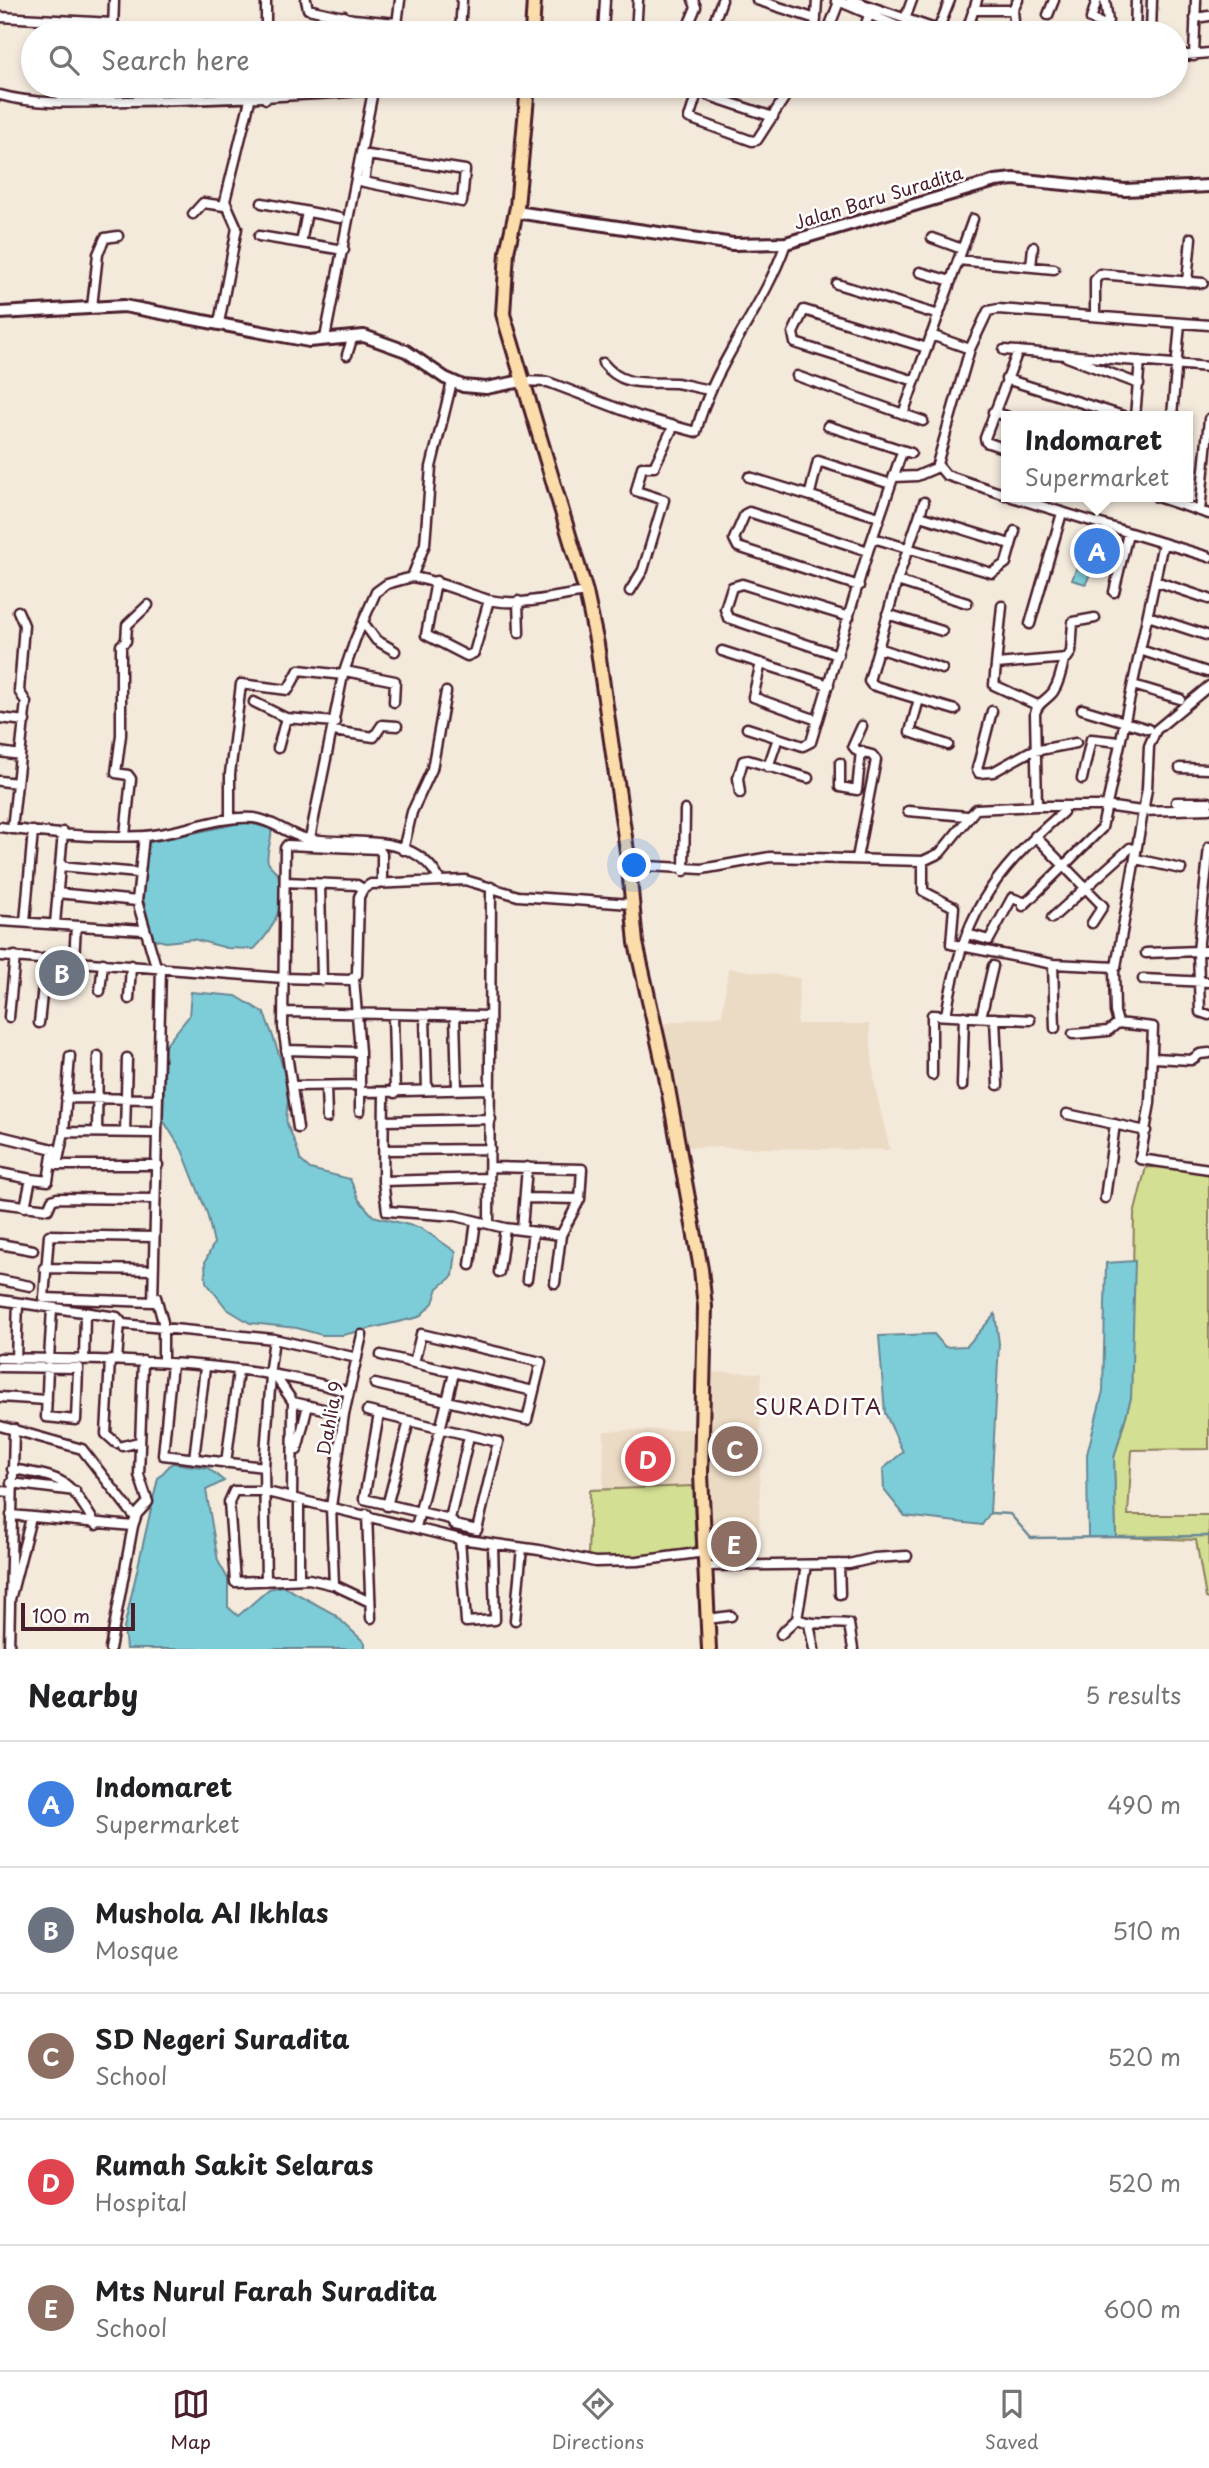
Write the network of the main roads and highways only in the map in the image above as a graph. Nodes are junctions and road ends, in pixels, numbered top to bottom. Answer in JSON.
{"nodes":[{"id":1,"x":534,"y":0,"type":"edge"},
{"id":2,"x":533,"y":21,"type":"edge"},
{"id":3,"x":527,"y":98,"type":"edge"},
{"id":4,"x":1209,"y":186,"type":"edge"},
{"id":5,"x":516,"y":212,"type":"junction"},
{"id":6,"x":0,"y":313,"type":"edge"},
{"id":7,"x":522,"y":381,"type":"junction"},
{"id":8,"x":709,"y":1649,"type":"edge"}],
"edges":[{"from":1,"to":2,"type":"main road"},
{"from":3,"to":5,"type":"main road"},
{"from":4,"to":5,"type":"main road","name":"Jalan Baru Suradita"},
{"from":5,"to":7,"type":"main road"},
{"from":6,"to":7,"type":"main road"},
{"from":7,"to":8,"type":"main road"}]}
